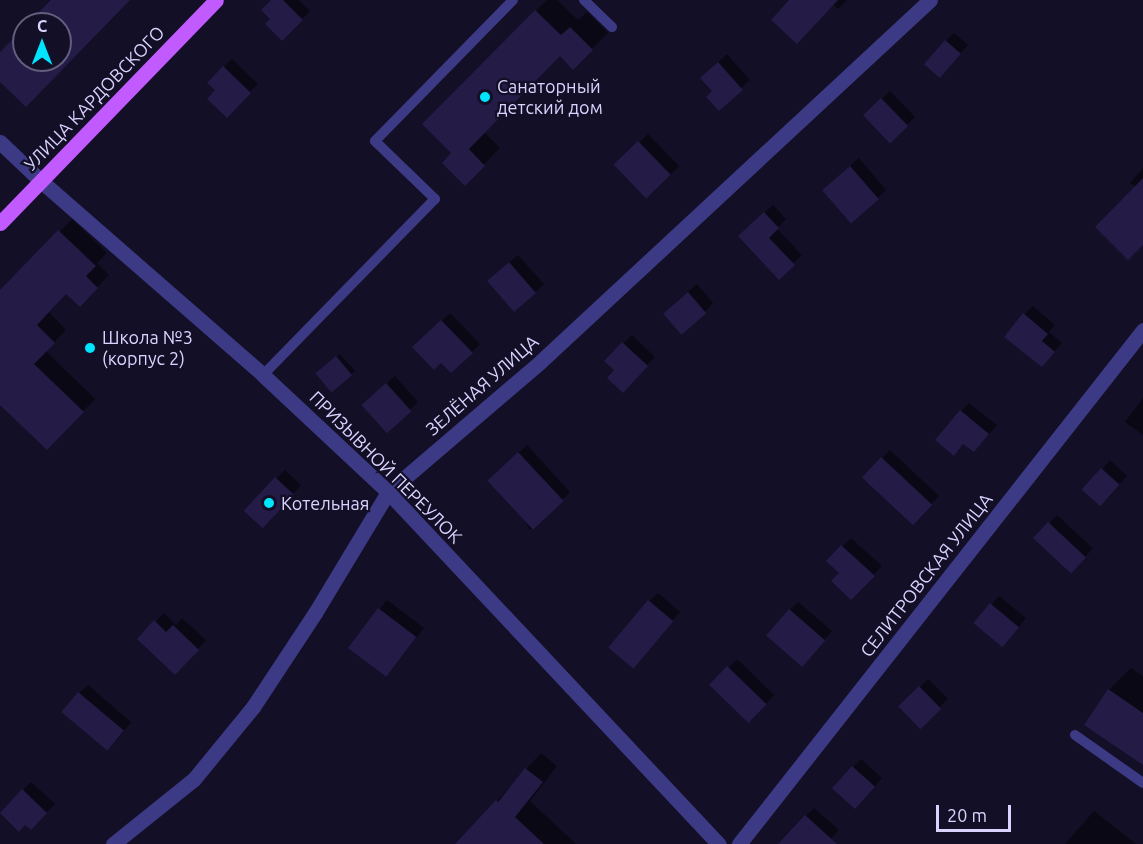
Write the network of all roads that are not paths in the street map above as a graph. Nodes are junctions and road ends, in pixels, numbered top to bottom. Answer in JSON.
{"nodes":[{"id":1,"x":216,"y":0,"type":"edge"},
{"id":2,"x":513,"y":0,"type":"edge"},
{"id":3,"x":584,"y":0,"type":"edge"},
{"id":4,"x":930,"y":0,"type":"edge"},
{"id":5,"x":612,"y":27,"type":"dead end"},
{"id":6,"x":3,"y":150,"type":"edge"},
{"id":7,"x":41,"y":181,"type":"junction"},
{"id":8,"x":0,"y":223,"type":"edge"},
{"id":9,"x":1143,"y":330,"type":"edge"},
{"id":10,"x":263,"y":375,"type":"junction"},
{"id":11,"x":388,"y":492,"type":"junction"},
{"id":12,"x":1075,"y":735,"type":"dead end"},
{"id":13,"x":1143,"y":783,"type":"edge"},
{"id":14,"x":113,"y":844,"type":"edge"},
{"id":15,"x":719,"y":844,"type":"edge"},
{"id":16,"x":739,"y":844,"type":"edge"}],
"edges":[{"from":1,"to":7,"type":"main road","name":"УЛИЦА КАРДОВСКОГО"},
{"from":2,"to":10,"type":"lane"},
{"from":3,"to":5,"type":"lane"},
{"from":4,"to":11,"type":"street","name":"ЗЕЛЁНАЯ УЛИЦА"},
{"from":6,"to":7,"type":"street","name":"ПРИЗЫВНОЙ ПЕРЕУЛОК"},
{"from":7,"to":8,"type":"main road","name":"УЛИЦА КАРДОВСКОГО"},
{"from":7,"to":10,"type":"street","name":"ПРИЗЫВНОЙ ПЕРЕУЛОК"},
{"from":9,"to":16,"type":"street","name":"СЕЛИТРОВСКАЯ УЛИЦА"},
{"from":10,"to":11,"type":"street","name":"ПРИЗЫВНОЙ ПЕРЕУЛОК"},
{"from":11,"to":14,"type":"street","name":"ЗЕЛЁНАЯ УЛИЦА"},
{"from":11,"to":15,"type":"street","name":"ПРИЗЫВНОЙ ПЕРЕУЛОК"},
{"from":12,"to":13,"type":"lane"}]}
